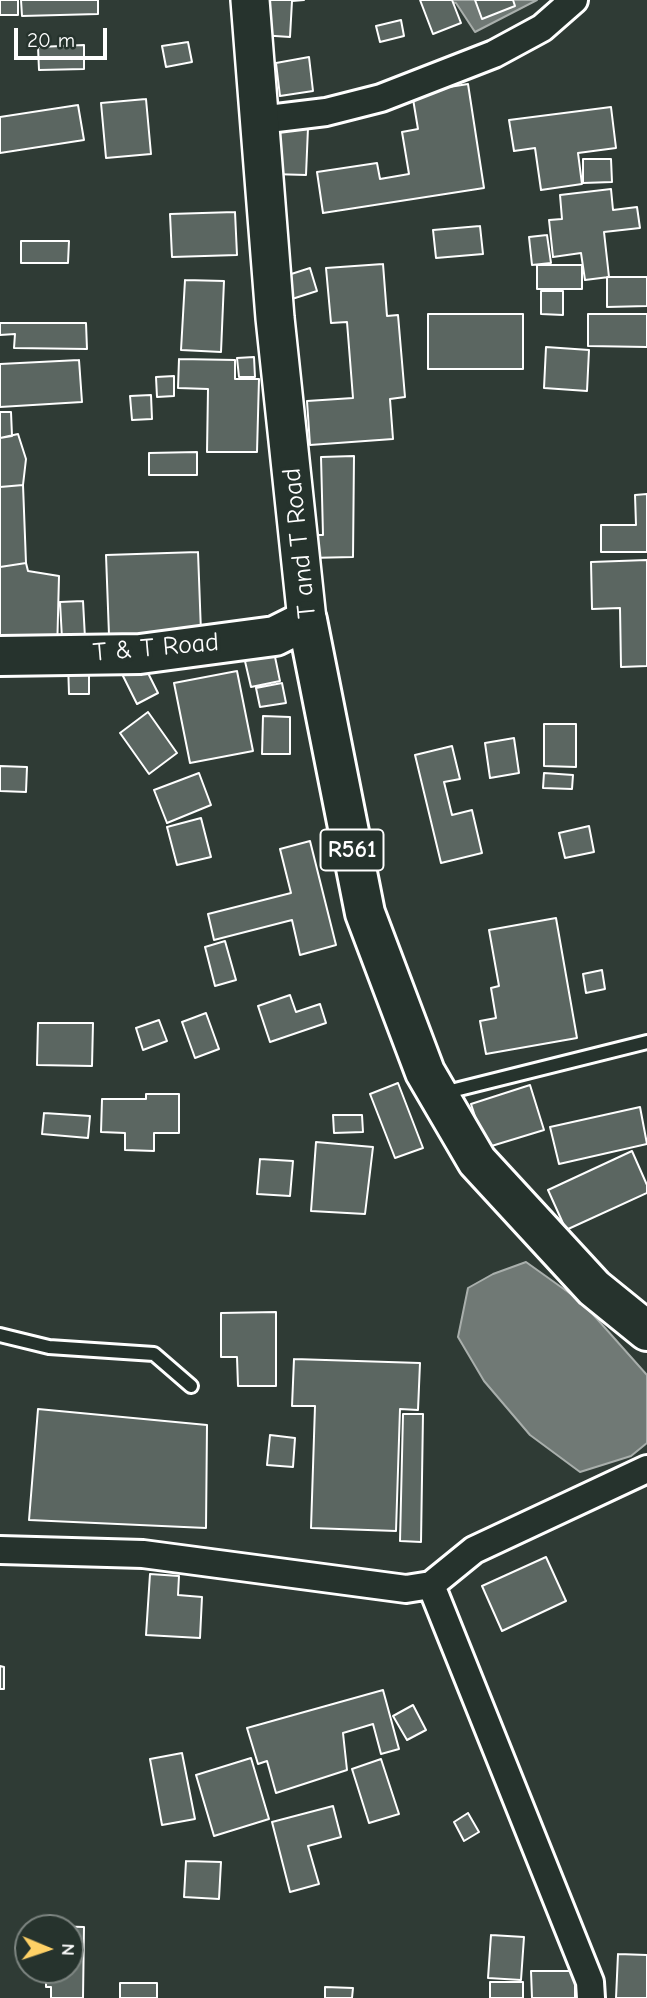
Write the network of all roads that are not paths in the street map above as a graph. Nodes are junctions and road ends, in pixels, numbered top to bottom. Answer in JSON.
{"nodes":[{"id":1,"x":250,"y":0,"type":"edge"},
{"id":2,"x":574,"y":0,"type":"edge"},
{"id":3,"x":260,"y":120,"type":"junction"},
{"id":4,"x":307,"y":620,"type":"junction"},
{"id":5,"x":0,"y":656,"type":"edge"},
{"id":6,"x":647,"y":1042,"type":"edge"},
{"id":7,"x":431,"y":1083,"type":"junction"},
{"id":8,"x":647,"y":1331,"type":"edge"},
{"id":9,"x":0,"y":1335,"type":"edge"},
{"id":10,"x":191,"y":1386,"type":"dead end"},
{"id":11,"x":647,"y":1469,"type":"edge"},
{"id":12,"x":0,"y":1550,"type":"edge"},
{"id":13,"x":431,"y":1585,"type":"junction"},
{"id":14,"x":590,"y":1998,"type":"edge"}],
"edges":[{"from":1,"to":3,"type":"main road","name":"T and T Road"},
{"from":2,"to":3,"type":"street"},
{"from":3,"to":4,"type":"main road","name":"T and T Road"},
{"from":4,"to":5,"type":"main road","name":"T & T Road"},
{"from":4,"to":7,"type":"main road","name":"T and T Road","number":"R561"},
{"from":6,"to":7,"type":"lane"},
{"from":7,"to":8,"type":"main road","number":"R561"},
{"from":9,"to":10,"type":"lane"},
{"from":11,"to":13,"type":"street"},
{"from":12,"to":13,"type":"street"},
{"from":13,"to":14,"type":"street"}]}
